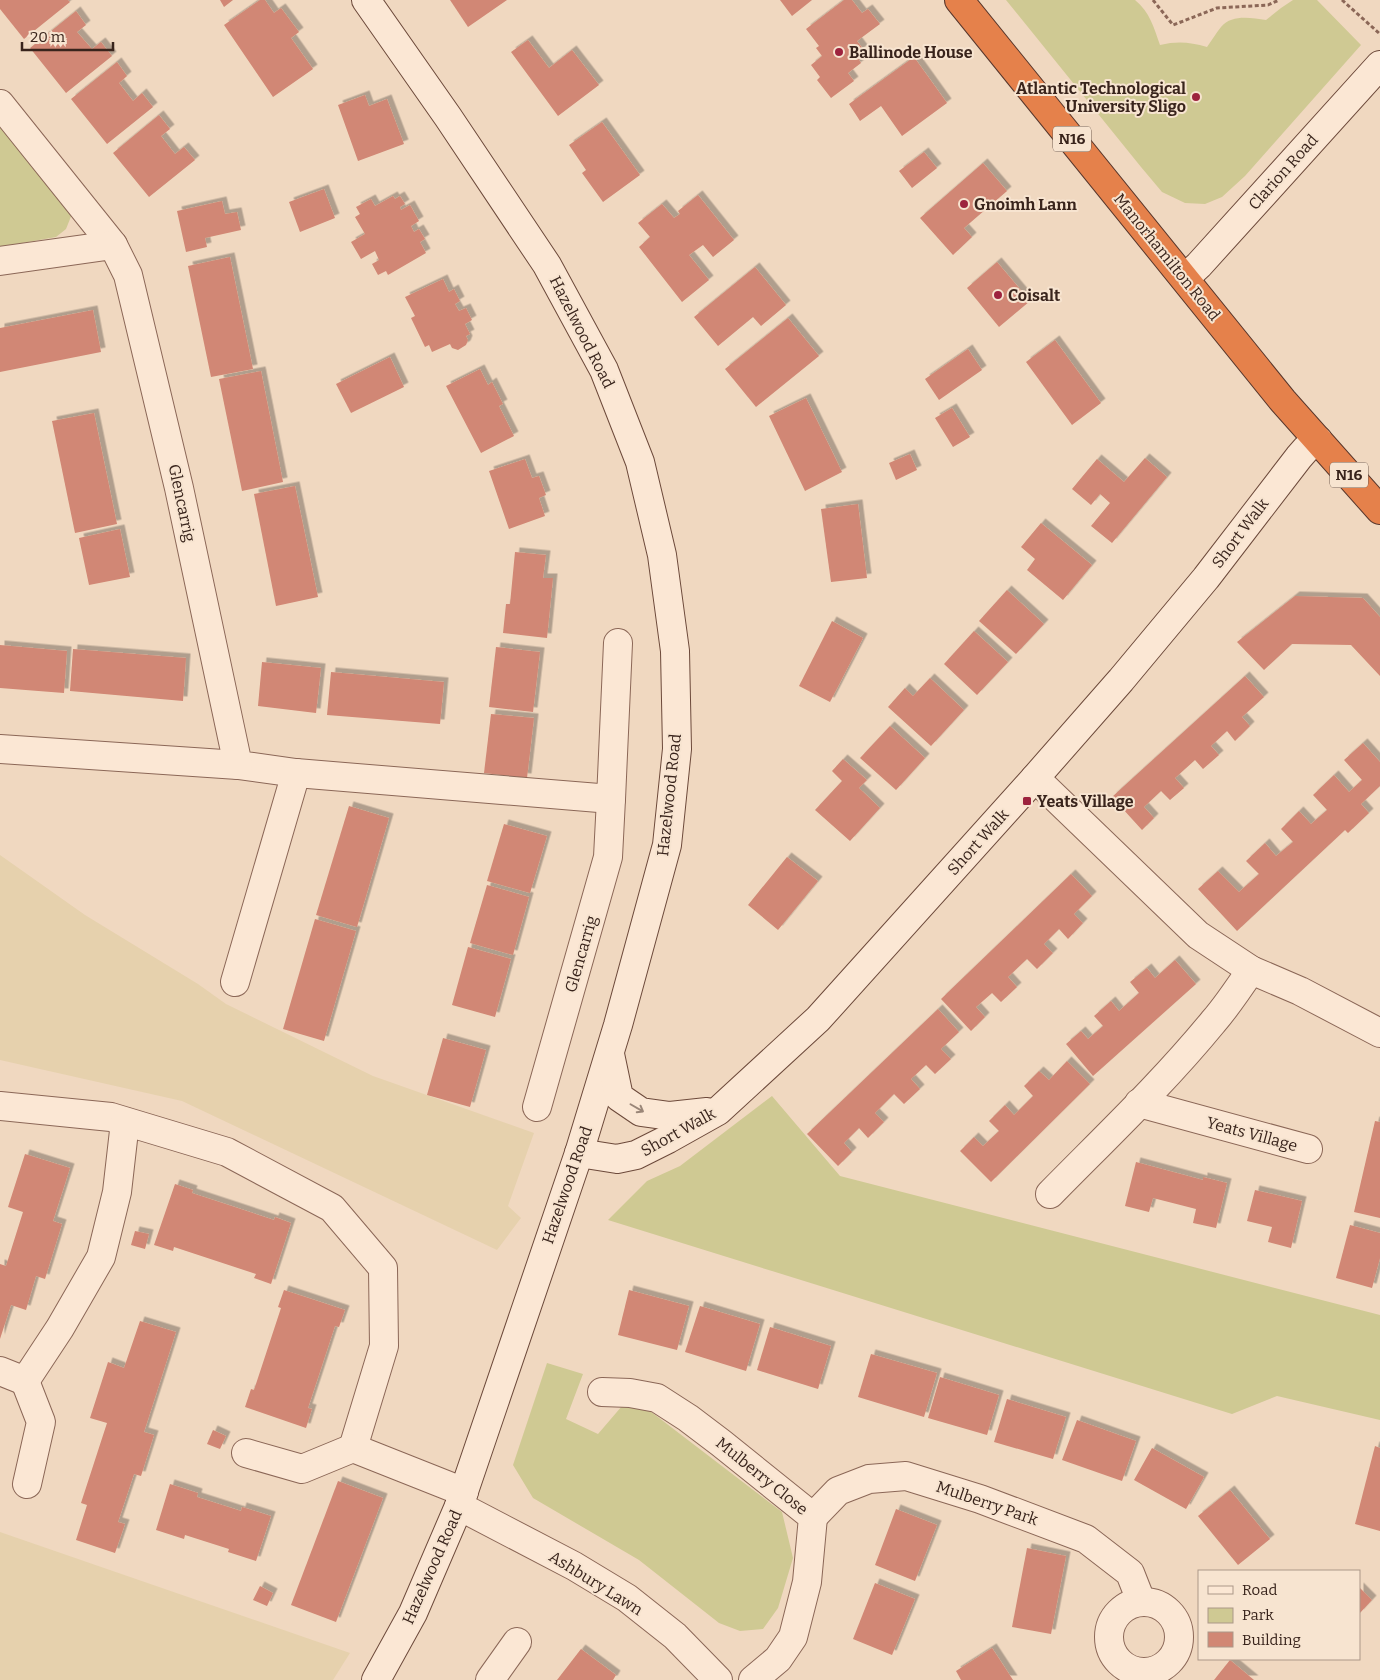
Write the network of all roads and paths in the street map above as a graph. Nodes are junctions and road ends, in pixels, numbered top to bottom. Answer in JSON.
{"nodes":[{"id":1,"x":366,"y":0,"type":"edge"},
{"id":2,"x":959,"y":0,"type":"edge"},
{"id":3,"x":1153,"y":0,"type":"edge"},
{"id":4,"x":1279,"y":0,"type":"edge"},
{"id":5,"x":1342,"y":0,"type":"edge"},
{"id":6,"x":1380,"y":34,"type":"edge"},
{"id":7,"x":1380,"y":65,"type":"edge"},
{"id":8,"x":0,"y":104,"type":"edge"},
{"id":9,"x":113,"y":245,"type":"junction"},
{"id":10,"x":0,"y":261,"type":"edge"},
{"id":11,"x":1185,"y":278,"type":"junction"},
{"id":12,"x":1318,"y":440,"type":"junction"},
{"id":13,"x":1380,"y":510,"type":"edge"},
{"id":14,"x":618,"y":643,"type":"dead end"},
{"id":15,"x":0,"y":749,"type":"edge"},
{"id":16,"x":238,"y":765,"type":"junction"},
{"id":17,"x":296,"y":773,"type":"junction"},
{"id":18,"x":1035,"y":778,"type":"junction"},
{"id":19,"x":611,"y":799,"type":"junction"},
{"id":20,"x":1251,"y":970,"type":"junction"},
{"id":21,"x":236,"y":982,"type":"dead end"},
{"id":22,"x":1380,"y":1033,"type":"edge"},
{"id":23,"x":609,"y":1053,"type":"junction"},
{"id":24,"x":1139,"y":1103,"type":"junction"},
{"id":25,"x":0,"y":1106,"type":"edge"},
{"id":26,"x":537,"y":1107,"type":"dead end"},
{"id":27,"x":718,"y":1111,"type":"junction"},
{"id":28,"x":125,"y":1122,"type":"junction"},
{"id":29,"x":1308,"y":1148,"type":"dead end"},
{"id":30,"x":579,"y":1153,"type":"junction"},
{"id":31,"x":1050,"y":1194,"type":"dead end"},
{"id":32,"x":0,"y":1371,"type":"edge"},
{"id":33,"x":25,"y":1381,"type":"junction"},
{"id":34,"x":602,"y":1392,"type":"dead end"},
{"id":35,"x":353,"y":1448,"type":"junction"},
{"id":36,"x":246,"y":1453,"type":"dead end"},
{"id":37,"x":27,"y":1484,"type":"dead end"},
{"id":38,"x":462,"y":1499,"type":"junction"},
{"id":39,"x":812,"y":1517,"type":"junction"},
{"id":40,"x":1141,"y":1601,"type":"dead end"},
{"id":41,"x":517,"y":1642,"type":"dead end"},
{"id":42,"x":376,"y":1680,"type":"edge"},
{"id":43,"x":490,"y":1680,"type":"edge"},
{"id":44,"x":718,"y":1680,"type":"edge"},
{"id":45,"x":753,"y":1680,"type":"edge"}],
"edges":[{"from":1,"to":23,"type":"street","name":"Hazelwood Road"},
{"from":2,"to":11,"type":"highway","name":"Manorhamilton Road","number":"N16"},
{"from":3,"to":4,"type":"path"},
{"from":5,"to":6,"type":"path"},
{"from":7,"to":11,"type":"street","name":"Clarion Road"},
{"from":8,"to":9,"type":"street","name":"Glencarrig"},
{"from":9,"to":10,"type":"street"},
{"from":9,"to":16,"type":"street","name":"Glencarrig"},
{"from":11,"to":12,"type":"highway","name":"Manorhamilton Road","number":"N16"},
{"from":12,"to":13,"type":"highway","name":"Manorhamilton Road","number":"N16"},
{"from":12,"to":18,"type":"street","name":"Short Walk"},
{"from":14,"to":19,"type":"street","name":"Glencarrig"},
{"from":15,"to":16,"type":"street"},
{"from":16,"to":17,"type":"street"},
{"from":17,"to":19,"type":"street"},
{"from":17,"to":21,"type":"street"},
{"from":18,"to":20,"type":"street"},
{"from":18,"to":27,"type":"street","name":"Short Walk"},
{"from":19,"to":26,"type":"street","name":"Glencarrig"},
{"from":20,"to":22,"type":"street"},
{"from":20,"to":24,"type":"street"},
{"from":23,"to":27,"type":"street","one_way":true},
{"from":23,"to":30,"type":"street","name":"Hazelwood Road"},
{"from":24,"to":29,"type":"street","name":"Yeats Village"},
{"from":24,"to":31,"type":"street"},
{"from":25,"to":28,"type":"street"},
{"from":27,"to":30,"type":"street","name":"Short Walk"},
{"from":28,"to":33,"type":"street"},
{"from":28,"to":35,"type":"street"},
{"from":30,"to":38,"type":"street","name":"Hazelwood Road"},
{"from":32,"to":33,"type":"street"},
{"from":33,"to":37,"type":"street"},
{"from":34,"to":39,"type":"street","name":"Mulberry Close"},
{"from":35,"to":36,"type":"street"},
{"from":35,"to":38,"type":"street","name":"Ashbury Lawn"},
{"from":38,"to":42,"type":"street","name":"Hazelwood Road"},
{"from":38,"to":44,"type":"street","name":"Ashbury Lawn"},
{"from":39,"to":40,"type":"street","name":"Mulberry Park"},
{"from":39,"to":45,"type":"street","name":"Mulberry Close"},
{"from":41,"to":43,"type":"street"}]}
